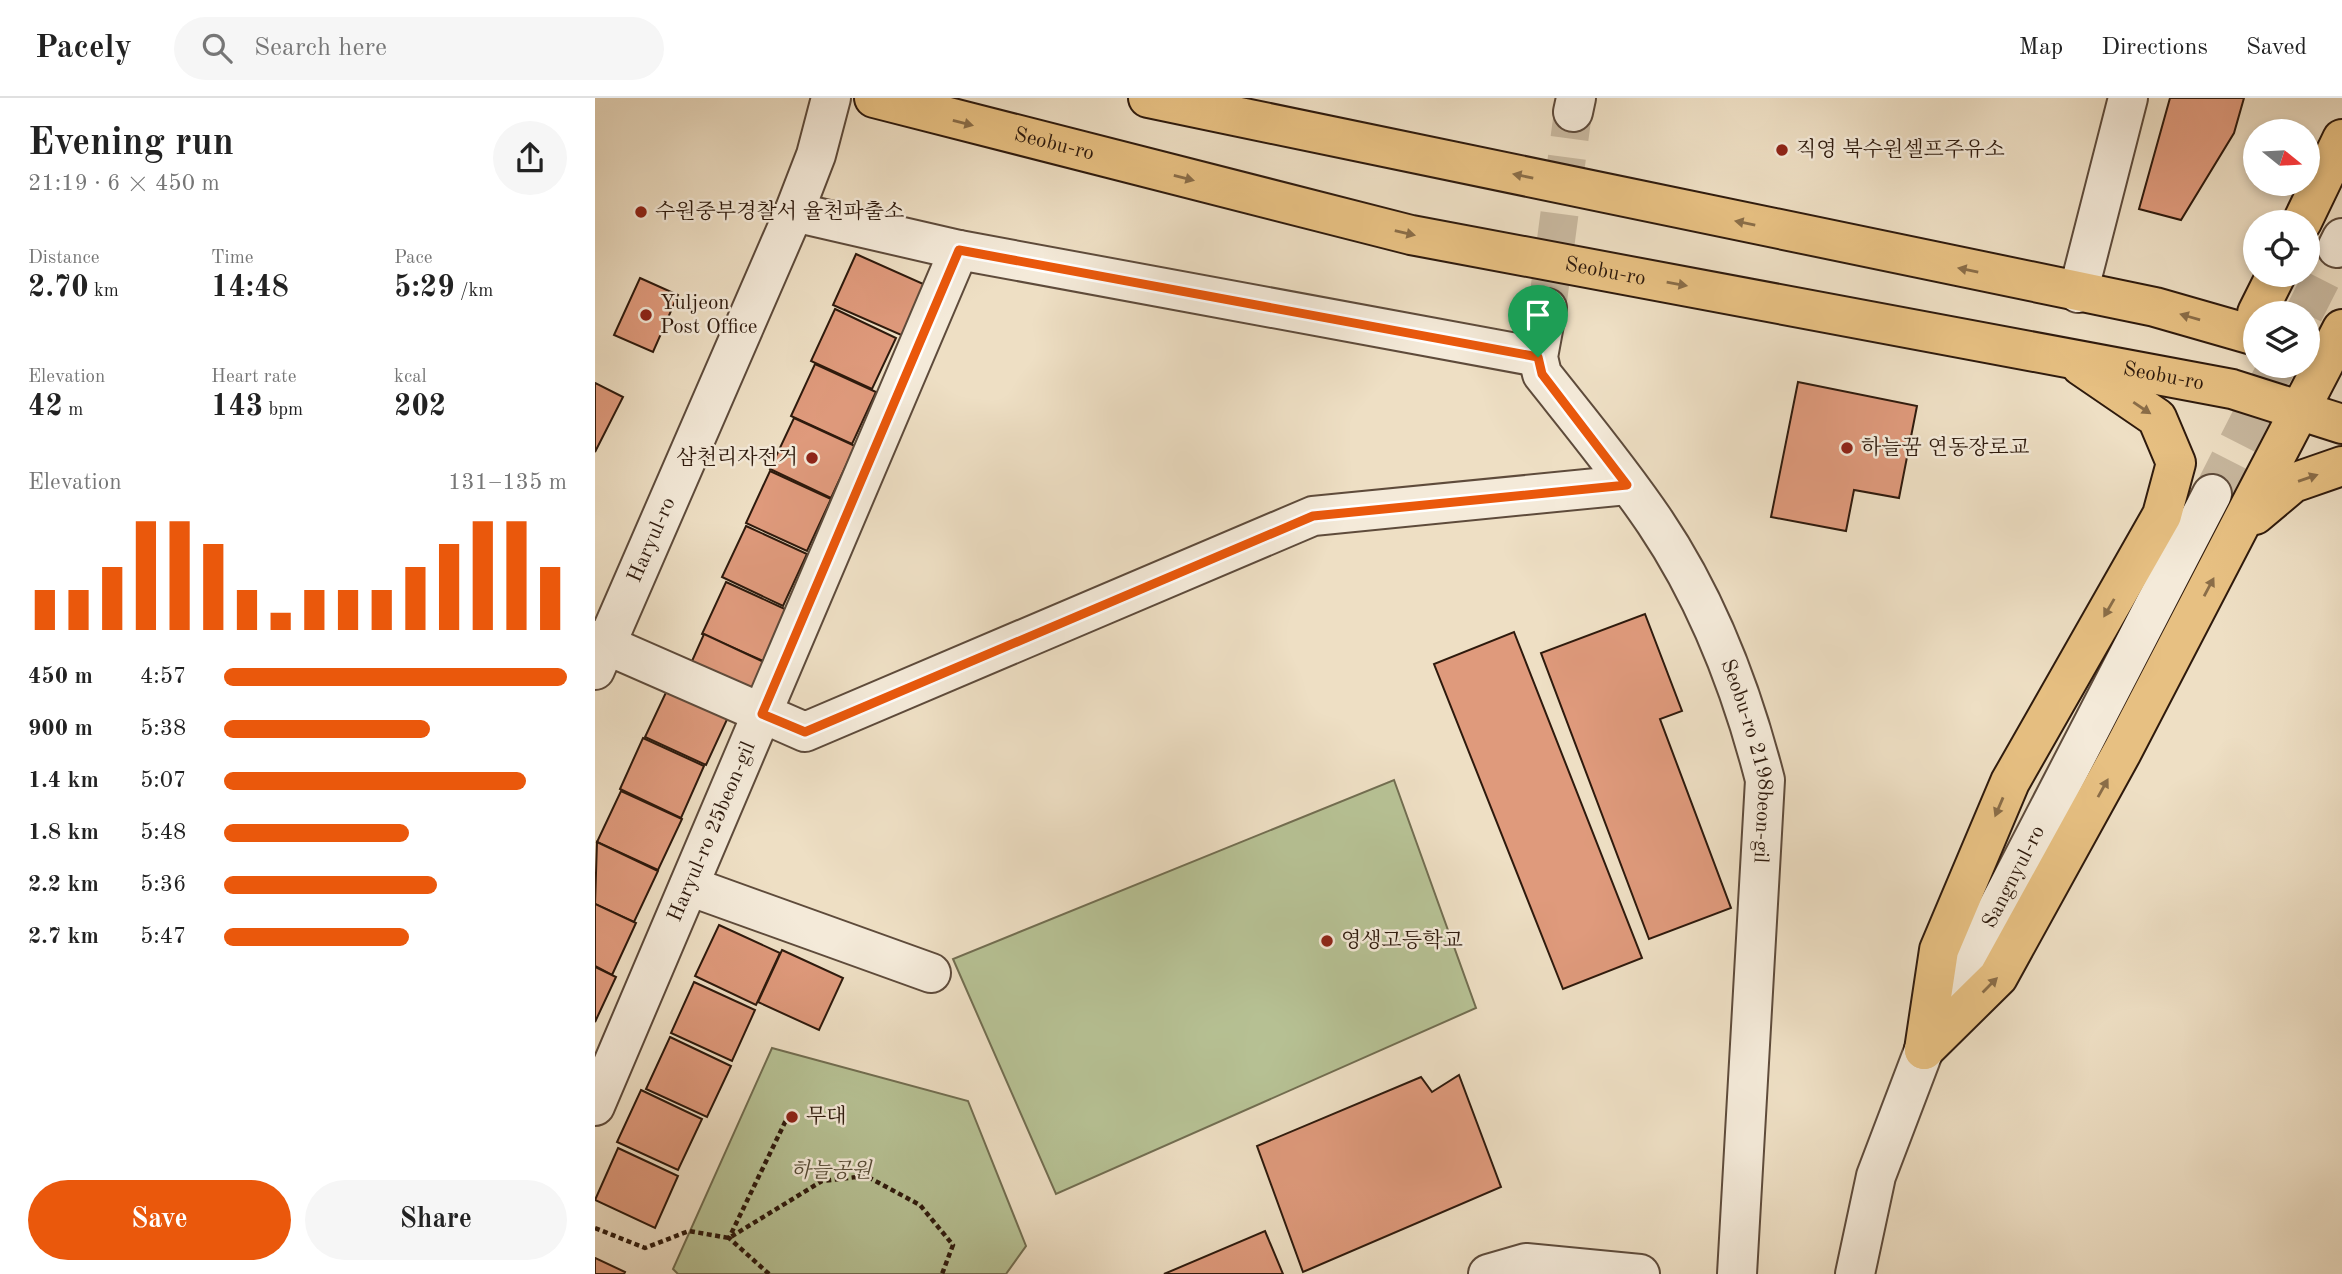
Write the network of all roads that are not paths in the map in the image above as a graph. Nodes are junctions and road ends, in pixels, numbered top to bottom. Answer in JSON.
{"nodes":[{"id":1,"x":831,"y":98,"type":"edge"},
{"id":2,"x":874,"y":98,"type":"edge"},
{"id":3,"x":1148,"y":98,"type":"edge"},
{"id":4,"x":2127,"y":98,"type":"edge"},
{"id":5,"x":2342,"y":139,"type":"edge"},
{"id":6,"x":2308,"y":210,"type":"edge"},
{"id":7,"x":794,"y":212,"type":"junction"},
{"id":8,"x":959,"y":250,"type":"junction"},
{"id":9,"x":2078,"y":293,"type":"junction"},
{"id":10,"x":1546,"y":307,"type":"tunnel mouth"},
{"id":11,"x":2243,"y":323,"type":"edge"},
{"id":12,"x":2330,"y":351,"type":"edge"},
{"id":13,"x":2066,"y":356,"type":"junction"},
{"id":14,"x":1538,"y":357,"type":"junction"},
{"id":15,"x":2243,"y":357,"type":"edge"},
{"id":16,"x":2232,"y":389,"type":"junction"},
{"id":17,"x":2302,"y":409,"type":"junction"},
{"id":18,"x":2342,"y":424,"type":"edge"},
{"id":19,"x":2342,"y":466,"type":"edge"},
{"id":20,"x":1627,"y":485,"type":"junction"},
{"id":21,"x":2212,"y":494,"type":"tunnel mouth"},
{"id":22,"x":2241,"y":528,"type":"junction"},
{"id":23,"x":599,"y":652,"type":"edge"},
{"id":24,"x":762,"y":714,"type":"junction"},
{"id":25,"x":689,"y":886,"type":"junction"},
{"id":26,"x":931,"y":974,"type":"dead end"},
{"id":27,"x":1924,"y":1050,"type":"junction"},
{"id":28,"x":595,"y":1106,"type":"edge"},
{"id":29,"x":1488,"y":1274,"type":"edge"},
{"id":30,"x":1640,"y":1274,"type":"edge"},
{"id":31,"x":1737,"y":1274,"type":"edge"},
{"id":32,"x":1855,"y":1274,"type":"edge"}],
"edges":[{"from":1,"to":7,"type":"street","name":"Haryul-ro"},
{"from":2,"to":13,"type":"main road","name":"Seobu-ro","one_way":true},
{"from":9,"to":3,"type":"main road","one_way":true},
{"from":4,"to":9,"type":"street"},
{"from":5,"to":6,"type":"main road"},
{"from":7,"to":8,"type":"street"},
{"from":7,"to":23,"type":"street","name":"Haryul-ro"},
{"from":8,"to":14,"type":"street"},
{"from":8,"to":24,"type":"street","name":"Haryul-ro 25beon-gil"},
{"from":11,"to":9,"type":"main road","one_way":true},
{"from":10,"to":14,"type":"street"},
{"from":12,"to":17,"type":"main road"},
{"from":13,"to":16,"type":"main road","name":"Seobu-ro"},
{"from":13,"to":27,"type":"main road","one_way":true},
{"from":14,"to":20,"type":"street","name":"Seobu-ro 2198beon-gil"},
{"from":15,"to":16,"type":"main road"},
{"from":16,"to":17,"type":"main road","name":"Seobu-ro"},
{"from":17,"to":18,"type":"main road","name":"Seobu-ro"},
{"from":17,"to":22,"type":"main road"},
{"from":22,"to":19,"type":"main road","one_way":true},
{"from":20,"to":24,"type":"street"},
{"from":20,"to":31,"type":"street","name":"Seobu-ro 2198beon-gil"},
{"from":21,"to":27,"type":"street","name":"Sangnyul-ro"},
{"from":27,"to":22,"type":"main road","one_way":true},
{"from":23,"to":24,"type":"street"},
{"from":24,"to":25,"type":"street","name":"Haryul-ro 25beon-gil"},
{"from":25,"to":26,"type":"street"},
{"from":25,"to":28,"type":"street","name":"Haryul-ro 25beon-gil"},
{"from":27,"to":32,"type":"street","name":"Sangnyul-ro"},
{"from":29,"to":30,"type":"street"}]}
